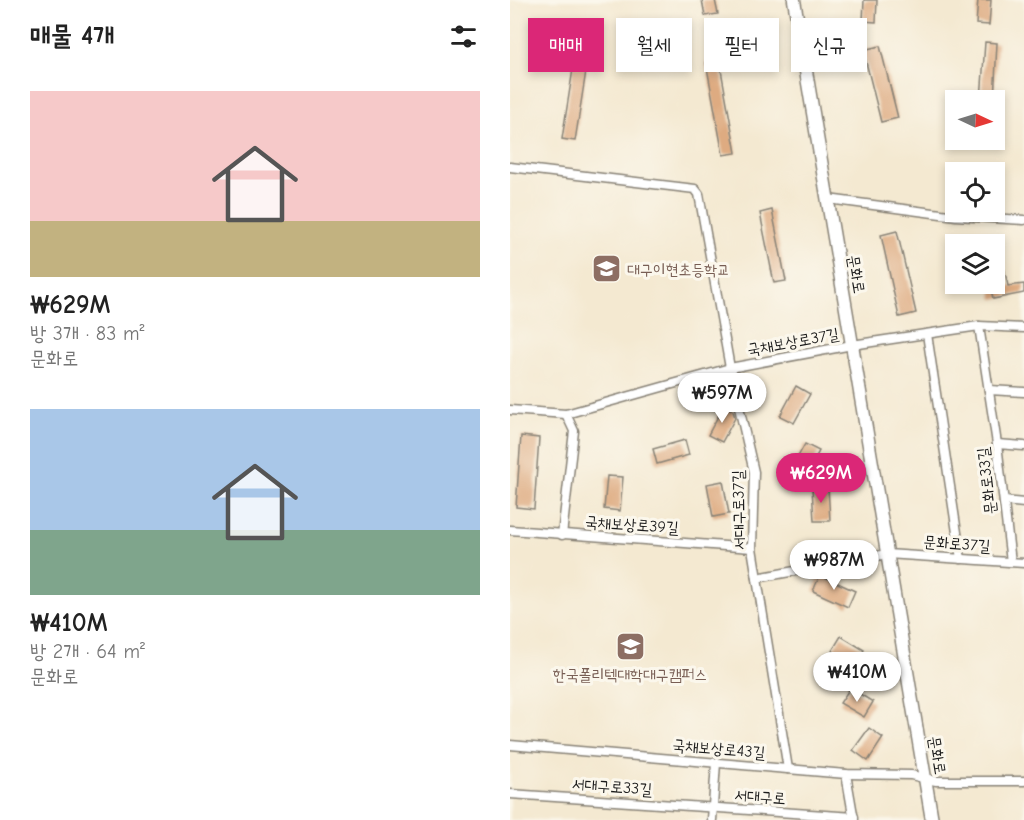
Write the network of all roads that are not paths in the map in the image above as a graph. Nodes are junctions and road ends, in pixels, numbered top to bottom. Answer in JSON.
{"nodes":[{"id":1,"x":794,"y":0,"type":"edge"},
{"id":2,"x":510,"y":167,"type":"edge"},
{"id":3,"x":828,"y":200,"type":"junction"},
{"id":4,"x":1024,"y":220,"type":"edge"},
{"id":5,"x":979,"y":326,"type":"junction"},
{"id":6,"x":1024,"y":328,"type":"edge"},
{"id":7,"x":927,"y":333,"type":"junction"},
{"id":8,"x":852,"y":345,"type":"junction"},
{"id":9,"x":730,"y":368,"type":"junction"},
{"id":10,"x":989,"y":390,"type":"junction"},
{"id":11,"x":1024,"y":392,"type":"edge"},
{"id":12,"x":510,"y":410,"type":"edge"},
{"id":13,"x":566,"y":414,"type":"junction"},
{"id":14,"x":997,"y":444,"type":"junction"},
{"id":15,"x":1024,"y":446,"type":"edge"},
{"id":16,"x":1004,"y":501,"type":"junction"},
{"id":17,"x":1024,"y":503,"type":"edge"},
{"id":18,"x":510,"y":530,"type":"edge"},
{"id":19,"x":562,"y":534,"type":"junction"},
{"id":20,"x":752,"y":548,"type":"junction"},
{"id":21,"x":887,"y":554,"type":"junction"},
{"id":22,"x":961,"y":559,"type":"junction"},
{"id":23,"x":1011,"y":562,"type":"junction"},
{"id":24,"x":1024,"y":562,"type":"edge"},
{"id":25,"x":757,"y":578,"type":"junction"},
{"id":26,"x":510,"y":745,"type":"edge"},
{"id":27,"x":716,"y":763,"type":"junction"},
{"id":28,"x":788,"y":769,"type":"junction"},
{"id":29,"x":846,"y":774,"type":"junction"},
{"id":30,"x":926,"y":779,"type":"junction"},
{"id":31,"x":1024,"y":781,"type":"edge"},
{"id":32,"x":510,"y":794,"type":"edge"},
{"id":33,"x":712,"y":808,"type":"junction"},
{"id":34,"x":854,"y":818,"type":"edge"},
{"id":35,"x":712,"y":820,"type":"edge"},
{"id":36,"x":932,"y":820,"type":"edge"}],
"edges":[{"from":1,"to":3,"type":"main road","name":"문화로"},
{"from":2,"to":9,"type":"street","name":"서대구로37길"},
{"from":3,"to":4,"type":"street"},
{"from":3,"to":8,"type":"main road","name":"문화로"},
{"from":5,"to":6,"type":"street"},
{"from":5,"to":7,"type":"street"},
{"from":5,"to":10,"type":"street","name":"문화로33길"},
{"from":7,"to":8,"type":"street"},
{"from":7,"to":22,"type":"street"},
{"from":8,"to":9,"type":"street","name":"국채보상로37길"},
{"from":8,"to":21,"type":"main road","name":"문화로"},
{"from":9,"to":13,"type":"street","name":"국채보상로37길"},
{"from":9,"to":20,"type":"street","name":"서대구로37길"},
{"from":10,"to":11,"type":"street"},
{"from":10,"to":14,"type":"street","name":"문화로33길"},
{"from":12,"to":13,"type":"street","name":"국채보상로37길"},
{"from":13,"to":19,"type":"street"},
{"from":14,"to":15,"type":"street"},
{"from":14,"to":16,"type":"street","name":"문화로33길"},
{"from":16,"to":17,"type":"street"},
{"from":16,"to":23,"type":"street","name":"문화로33길"},
{"from":18,"to":19,"type":"street","name":"국채보상로39길"},
{"from":19,"to":20,"type":"street","name":"국채보상로39길"},
{"from":20,"to":25,"type":"street","name":"서대구로37길"},
{"from":21,"to":22,"type":"street","name":"문화로37길"},
{"from":21,"to":25,"type":"street"},
{"from":21,"to":30,"type":"main road","name":"문화로"},
{"from":22,"to":23,"type":"street","name":"문화로37길"},
{"from":23,"to":24,"type":"street","name":"문화로37길"},
{"from":25,"to":28,"type":"street","name":"서대구로37길"},
{"from":26,"to":27,"type":"street","name":"국채보상로43길"},
{"from":27,"to":28,"type":"street","name":"국채보상로43길"},
{"from":27,"to":33,"type":"street"},
{"from":28,"to":29,"type":"street","name":"국채보상로43길"},
{"from":29,"to":30,"type":"street","name":"국채보상로43길"},
{"from":29,"to":34,"type":"street","name":"서대구로"},
{"from":30,"to":31,"type":"street","name":"국채보상로43길"},
{"from":30,"to":36,"type":"main road","name":"문화로"},
{"from":32,"to":33,"type":"street","name":"서대구로33길"},
{"from":33,"to":34,"type":"street","name":"서대구로"},
{"from":33,"to":35,"type":"street","name":"서대구로"}]}
